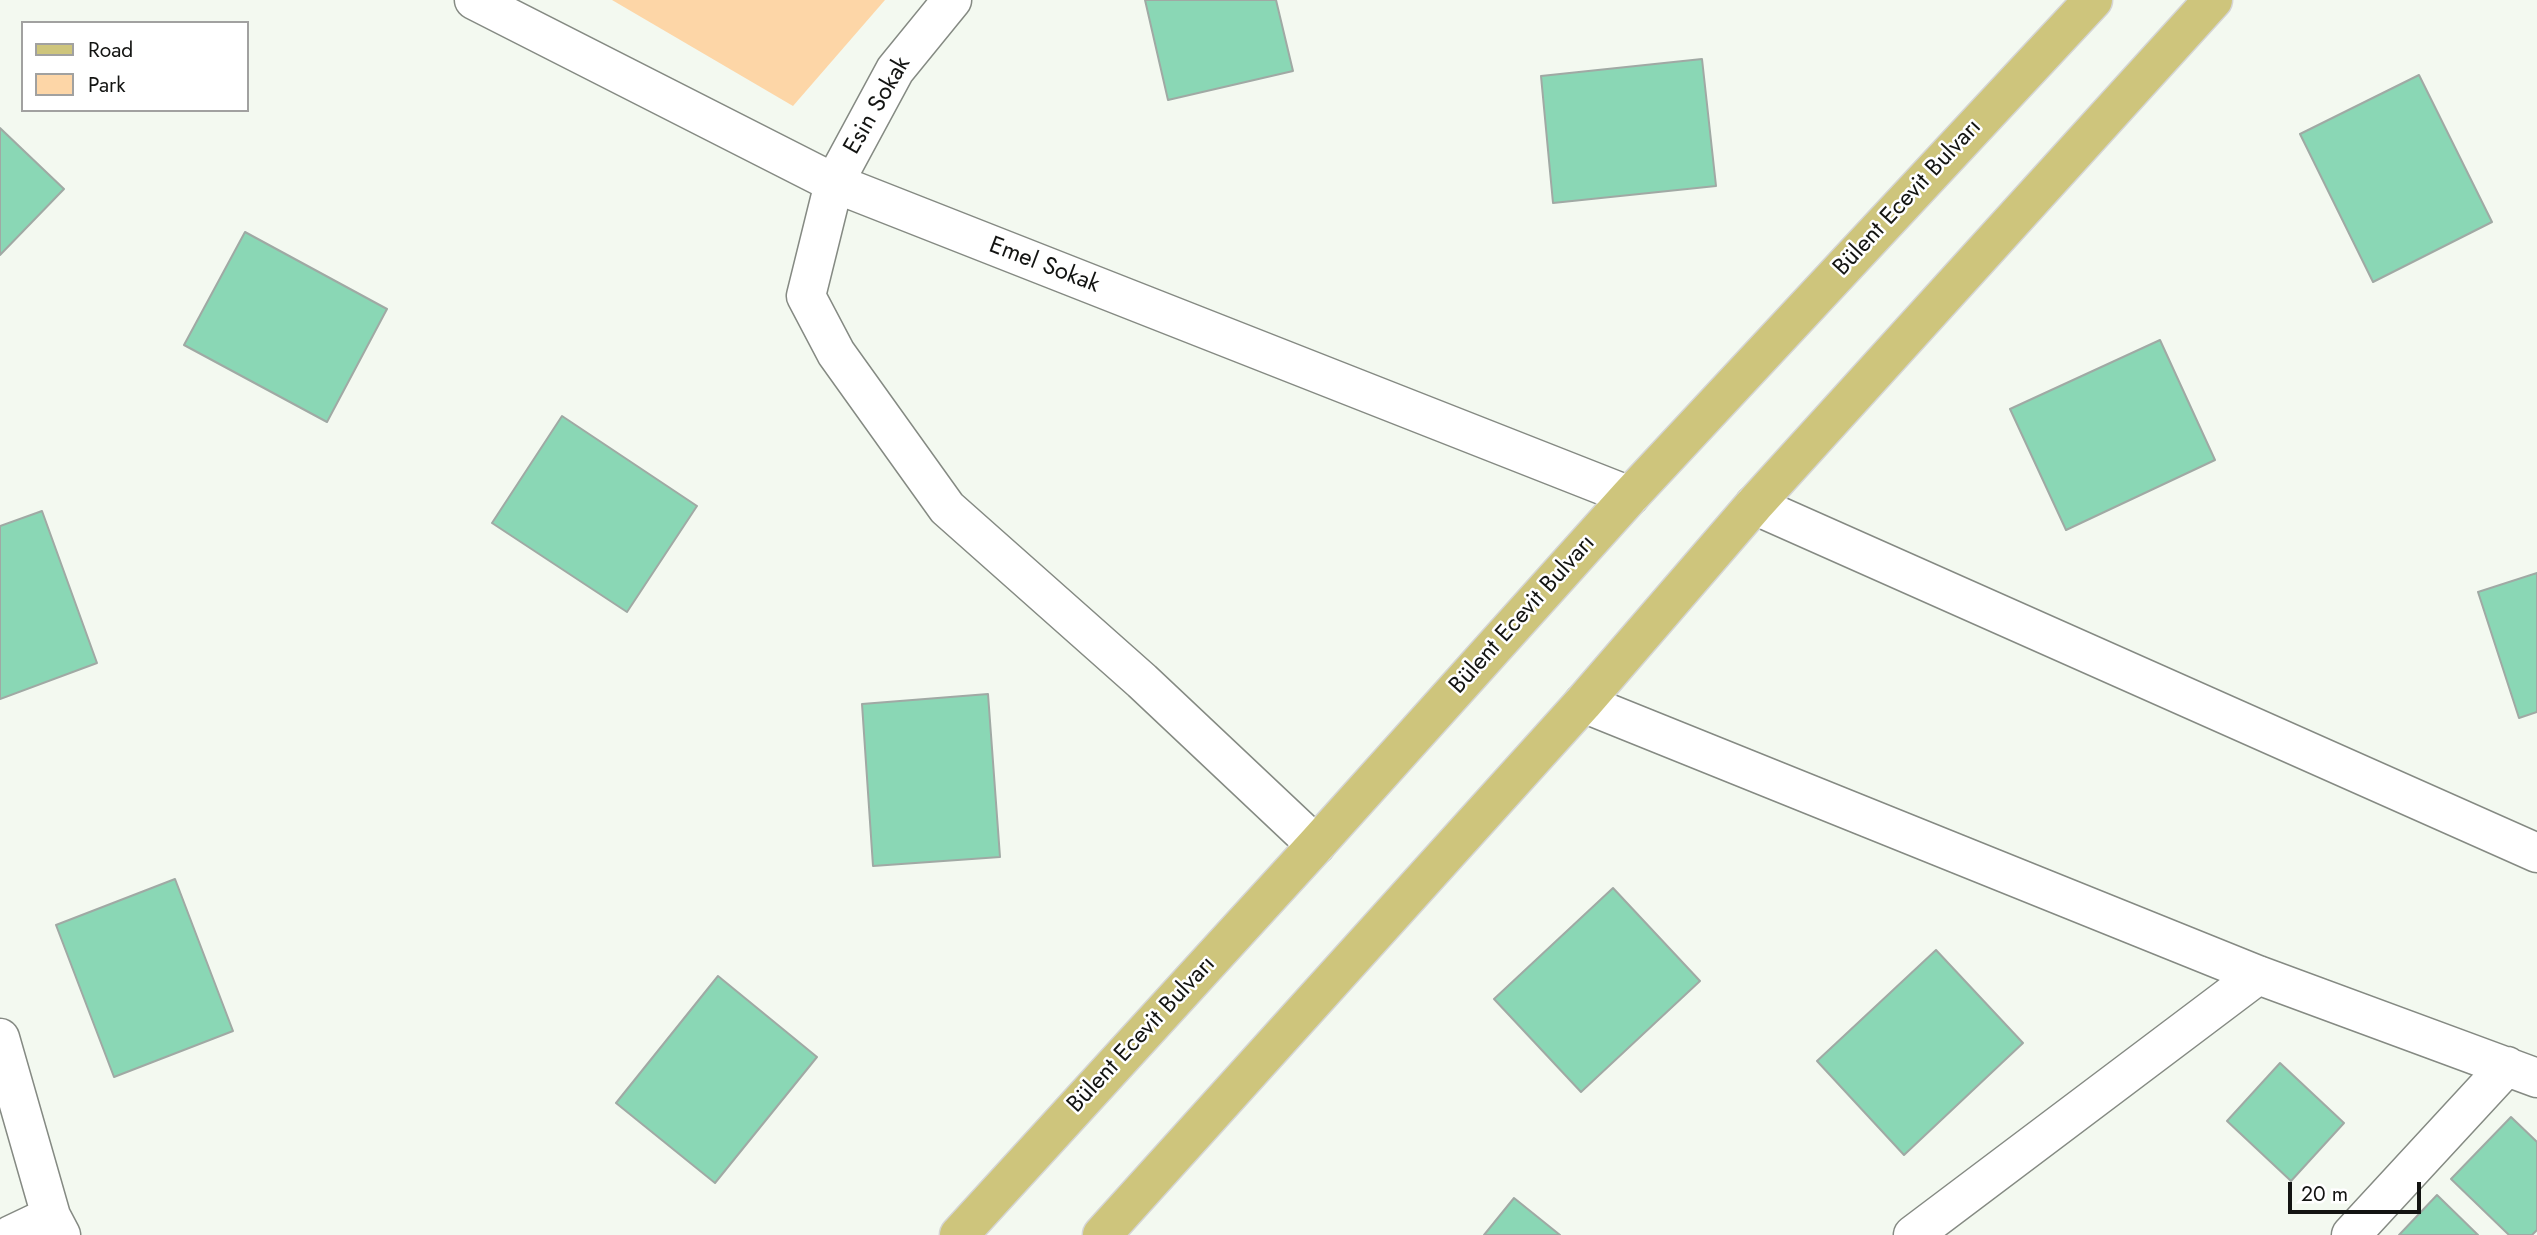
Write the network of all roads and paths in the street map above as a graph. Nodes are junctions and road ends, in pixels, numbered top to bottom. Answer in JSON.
{"nodes":[{"id":1,"x":474,"y":0,"type":"edge"},
{"id":2,"x":951,"y":0,"type":"edge"},
{"id":3,"x":2093,"y":0,"type":"edge"},
{"id":4,"x":2213,"y":0,"type":"edge"},
{"id":5,"x":834,"y":183,"type":"junction"},
{"id":6,"x":1630,"y":496,"type":"junction"},
{"id":7,"x":1754,"y":505,"type":"junction"},
{"id":8,"x":1583,"y":703,"type":"junction"},
{"id":9,"x":1317,"y":845,"type":"junction"},
{"id":10,"x":2537,"y":853,"type":"edge"},
{"id":11,"x":2258,"y":975,"type":"junction"},
{"id":12,"x":0,"y":1038,"type":"edge"},
{"id":13,"x":2522,"y":1072,"type":"edge"},
{"id":14,"x":56,"y":1225,"type":"edge"},
{"id":15,"x":11,"y":1235,"type":"edge"},
{"id":16,"x":959,"y":1235,"type":"edge"},
{"id":17,"x":1102,"y":1235,"type":"edge"},
{"id":18,"x":1913,"y":1235,"type":"edge"},
{"id":19,"x":2351,"y":1235,"type":"edge"}],
"edges":[{"from":1,"to":5,"type":"street","name":"Emel Sokak"},
{"from":2,"to":5,"type":"street","name":"Esin Sokak"},
{"from":3,"to":6,"type":"main road","name":"Bülent Ecevit Bulvarı"},
{"from":4,"to":7,"type":"main road"},
{"from":5,"to":6,"type":"street","name":"Emel Sokak"},
{"from":5,"to":9,"type":"street","name":"Esin Sokak"},
{"from":6,"to":9,"type":"main road","name":"Bülent Ecevit Bulvarı"},
{"from":7,"to":8,"type":"main road"},
{"from":7,"to":10,"type":"street"},
{"from":8,"to":11,"type":"street"},
{"from":8,"to":17,"type":"main road"},
{"from":9,"to":16,"type":"main road","name":"Bülent Ecevit Bulvarı"},
{"from":11,"to":13,"type":"street"},
{"from":11,"to":18,"type":"street"},
{"from":12,"to":14,"type":"street"},
{"from":13,"to":19,"type":"street"},
{"from":14,"to":15,"type":"street"}]}
